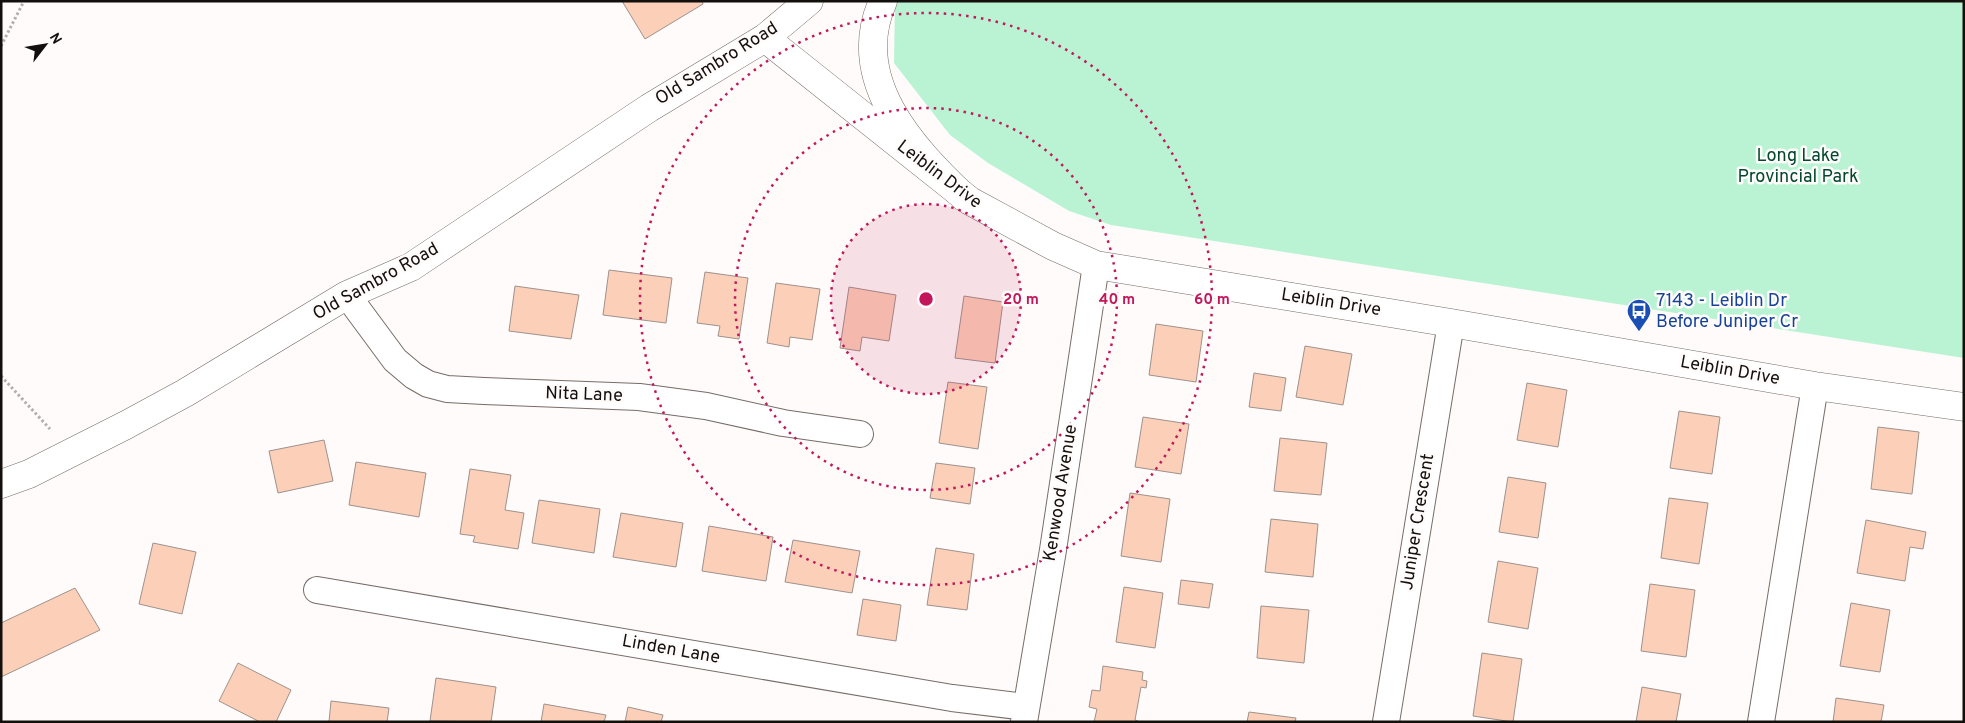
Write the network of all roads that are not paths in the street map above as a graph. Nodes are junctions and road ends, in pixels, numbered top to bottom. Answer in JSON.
{"nodes":[{"id":1,"x":809,"y":1,"type":"edge"},
{"id":2,"x":883,"y":1,"type":"edge"},
{"id":3,"x":765,"y":38,"type":"junction"},
{"id":4,"x":964,"y":197,"type":"junction"},
{"id":5,"x":1096,"y":265,"type":"junction"},
{"id":6,"x":347,"y":295,"type":"junction"},
{"id":7,"x":1451,"y":323,"type":"junction"},
{"id":8,"x":1815,"y":386,"type":"junction"},
{"id":9,"x":1964,"y":407,"type":"edge"},
{"id":10,"x":860,"y":434,"type":"dead end"},
{"id":11,"x":1,"y":484,"type":"edge"},
{"id":12,"x":317,"y":590,"type":"dead end"},
{"id":13,"x":1025,"y":714,"type":"edge"},
{"id":14,"x":1386,"y":722,"type":"edge"},
{"id":15,"x":1760,"y":722,"type":"edge"}],
"edges":[{"from":1,"to":3,"type":"street","name":"Old Sambro Road"},
{"from":2,"to":4,"type":"street"},
{"from":3,"to":4,"type":"street","name":"Leiblin Drive"},
{"from":3,"to":6,"type":"street","name":"Old Sambro Road"},
{"from":4,"to":5,"type":"street","name":"Leiblin Drive"},
{"from":5,"to":7,"type":"street","name":"Leiblin Drive"},
{"from":5,"to":13,"type":"street","name":"Kenwood Avenue"},
{"from":6,"to":10,"type":"street","name":"Nita Lane"},
{"from":6,"to":11,"type":"street","name":"Old Sambro Road"},
{"from":7,"to":8,"type":"street","name":"Leiblin Drive"},
{"from":7,"to":14,"type":"street","name":"Juniper Crescent"},
{"from":8,"to":9,"type":"street","name":"Leiblin Drive"},
{"from":8,"to":15,"type":"street"},
{"from":12,"to":13,"type":"street","name":"Linden Lane"}]}
